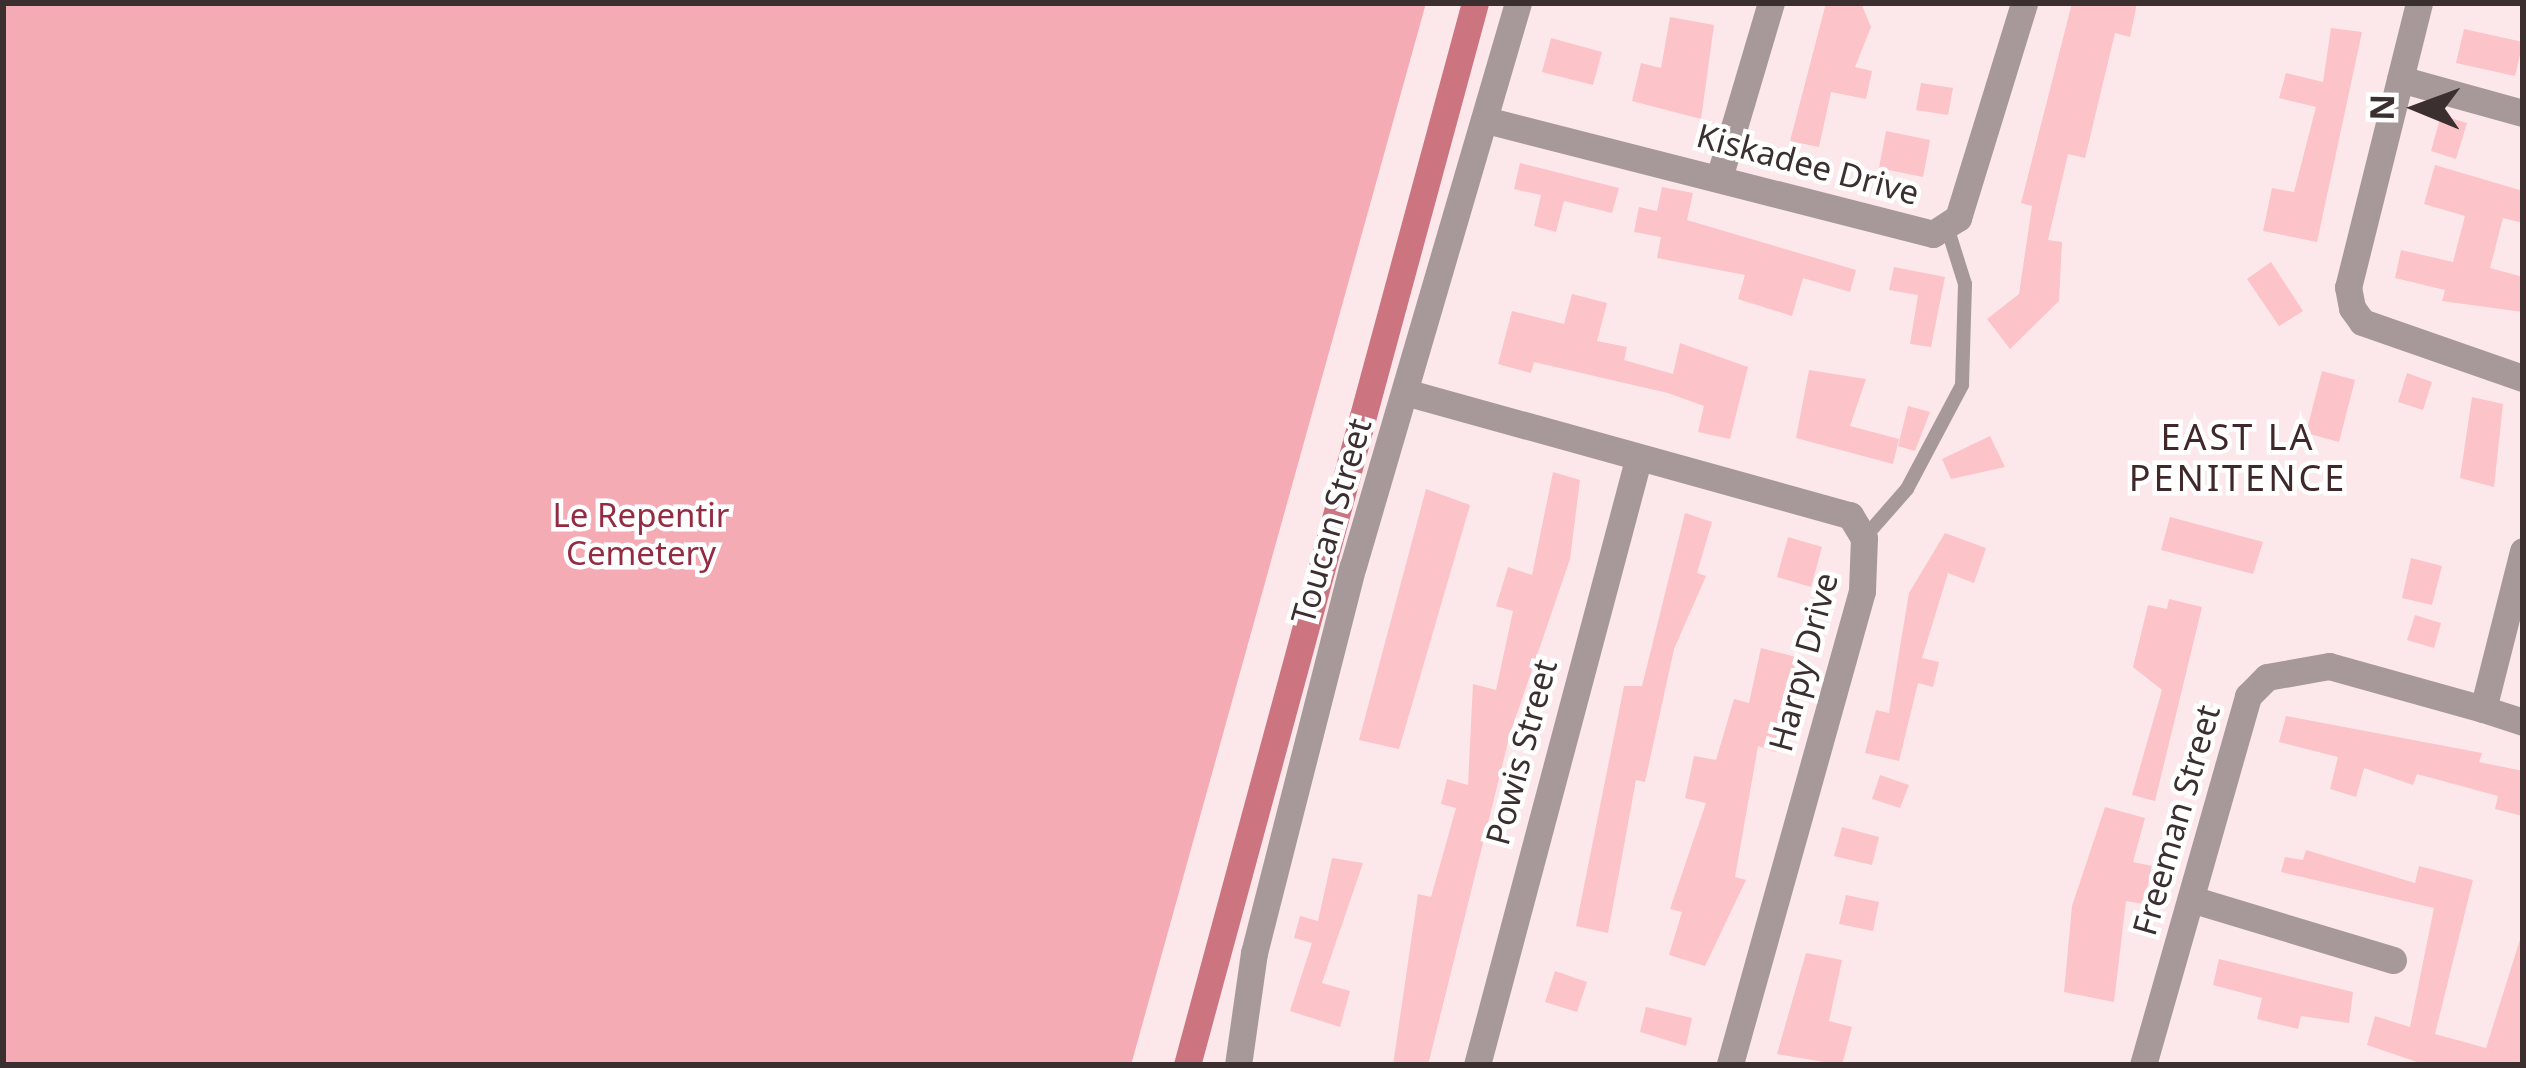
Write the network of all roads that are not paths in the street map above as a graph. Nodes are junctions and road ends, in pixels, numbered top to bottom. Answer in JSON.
{"nodes":[{"id":1,"x":1518,"y":3,"type":"edge"},
{"id":2,"x":1772,"y":3,"type":"edge"},
{"id":3,"x":2024,"y":3,"type":"edge"},
{"id":4,"x":2419,"y":3,"type":"edge"},
{"id":5,"x":2400,"y":79,"type":"junction"},
{"id":6,"x":2523,"y":113,"type":"edge"},
{"id":7,"x":1486,"y":120,"type":"junction"},
{"id":8,"x":1719,"y":178,"type":"junction"},
{"id":9,"x":1948,"y":230,"type":"junction"},
{"id":10,"x":2523,"y":378,"type":"edge"},
{"id":11,"x":1406,"y":392,"type":"junction"},
{"id":12,"x":1638,"y":460,"type":"junction"},
{"id":13,"x":1864,"y":538,"type":"junction"},
{"id":14,"x":2523,"y":551,"type":"edge"},
{"id":15,"x":2483,"y":709,"type":"junction"},
{"id":16,"x":2523,"y":722,"type":"edge"},
{"id":17,"x":2191,"y":899,"type":"junction"},
{"id":18,"x":2393,"y":960,"type":"dead end"},
{"id":19,"x":1238,"y":1065,"type":"edge"},
{"id":20,"x":1477,"y":1065,"type":"edge"},
{"id":21,"x":1730,"y":1065,"type":"edge"},
{"id":22,"x":2144,"y":1065,"type":"edge"}],
"edges":[{"from":1,"to":7,"type":"street","name":"Toucan Street"},
{"from":2,"to":8,"type":"street"},
{"from":3,"to":9,"type":"street","name":"Kiskadee Drive"},
{"from":4,"to":5,"type":"street"},
{"from":5,"to":6,"type":"street"},
{"from":5,"to":10,"type":"street"},
{"from":7,"to":8,"type":"street","name":"Kiskadee Drive"},
{"from":7,"to":11,"type":"street","name":"Toucan Street"},
{"from":8,"to":9,"type":"street","name":"Kiskadee Drive"},
{"from":9,"to":13,"type":"lane"},
{"from":11,"to":12,"type":"street","name":"Harpy Drive"},
{"from":11,"to":19,"type":"street","name":"Toucan Street"},
{"from":12,"to":13,"type":"street","name":"Harpy Drive"},
{"from":12,"to":20,"type":"street","name":"Powis Street"},
{"from":13,"to":21,"type":"street","name":"Harpy Drive"},
{"from":14,"to":15,"type":"street"},
{"from":15,"to":16,"type":"street","name":"Freeman Street"},
{"from":15,"to":17,"type":"street","name":"Freeman Street"},
{"from":17,"to":18,"type":"street"},
{"from":17,"to":22,"type":"street","name":"Freeman Street"}]}
